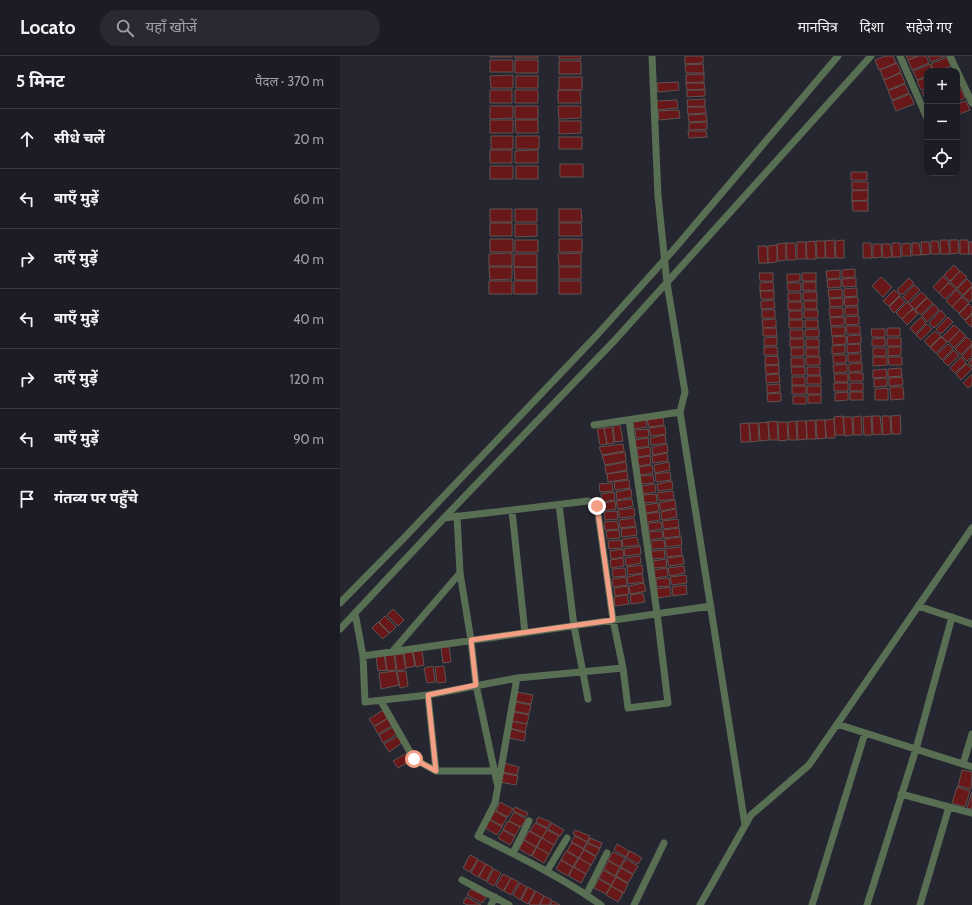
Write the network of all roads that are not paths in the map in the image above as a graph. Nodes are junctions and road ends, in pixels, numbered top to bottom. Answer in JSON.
{"nodes":[{"id":1,"x":652,"y":56,"type":"edge"},
{"id":2,"x":838,"y":56,"type":"edge"},
{"id":3,"x":871,"y":56,"type":"edge"},
{"id":4,"x":900,"y":56,"type":"edge"},
{"id":5,"x":950,"y":56,"type":"edge"},
{"id":6,"x":956,"y":68,"type":"edge"},
{"id":7,"x":960,"y":78,"type":"edge"},
{"id":8,"x":972,"y":104,"type":"edge"},
{"id":9,"x":924,"y":111,"type":"edge"},
{"id":10,"x":665,"y":259,"type":"junction"},
{"id":11,"x":667,"y":283,"type":"junction"},
{"id":12,"x":680,"y":412,"type":"junction"},
{"id":13,"x":629,"y":420,"type":"junction"},
{"id":14,"x":594,"y":425,"type":"dead end"},
{"id":15,"x":559,"y":505,"type":"junction"},
{"id":16,"x":512,"y":511,"type":"junction"},
{"id":17,"x":457,"y":516,"type":"junction"},
{"id":18,"x":444,"y":518,"type":"junction"},
{"id":19,"x":972,"y":528,"type":"edge"},
{"id":20,"x":460,"y":573,"type":"junction"},
{"id":21,"x":340,"y":603,"type":"edge"},
{"id":22,"x":711,"y":606,"type":"junction"},
{"id":23,"x":918,"y":606,"type":"junction"},
{"id":24,"x":355,"y":613,"type":"junction"},
{"id":25,"x":657,"y":614,"type":"junction"},
{"id":26,"x":952,"y":617,"type":"junction"},
{"id":27,"x":613,"y":620,"type":"junction"},
{"id":28,"x":972,"y":624,"type":"edge"},
{"id":29,"x":574,"y":626,"type":"junction"},
{"id":30,"x":340,"y":629,"type":"edge"},
{"id":31,"x":525,"y":633,"type":"junction"},
{"id":32,"x":471,"y":640,"type":"junction"},
{"id":33,"x":392,"y":652,"type":"junction"},
{"id":34,"x":363,"y":656,"type":"junction"},
{"id":35,"x":623,"y":668,"type":"junction"},
{"id":36,"x":583,"y":671,"type":"junction"},
{"id":37,"x":518,"y":678,"type":"junction"},
{"id":38,"x":476,"y":685,"type":"junction"},
{"id":39,"x":428,"y":695,"type":"junction"},
{"id":40,"x":588,"y":699,"type":"dead end"},
{"id":41,"x":381,"y":700,"type":"junction"},
{"id":42,"x":837,"y":724,"type":"junction"},
{"id":43,"x":865,"y":733,"type":"junction"},
{"id":44,"x":972,"y":734,"type":"edge"},
{"id":45,"x":916,"y":749,"type":"junction"},
{"id":46,"x":963,"y":764,"type":"junction"},
{"id":47,"x":972,"y":767,"type":"edge"},
{"id":48,"x":436,"y":771,"type":"junction"},
{"id":49,"x":494,"y":771,"type":"junction"},
{"id":50,"x":498,"y":787,"type":"junction"},
{"id":51,"x":901,"y":794,"type":"junction"},
{"id":52,"x":949,"y":806,"type":"junction"},
{"id":53,"x":972,"y":813,"type":"edge"},
{"id":54,"x":529,"y":821,"type":"dead end"},
{"id":55,"x":746,"y":824,"type":"junction"},
{"id":56,"x":567,"y":838,"type":"dead end"},
{"id":57,"x":664,"y":843,"type":"dead end"},
{"id":58,"x":513,"y":853,"type":"junction"},
{"id":59,"x":608,"y":853,"type":"dead end"},
{"id":60,"x":548,"y":871,"type":"junction"},
{"id":61,"x":462,"y":880,"type":"dead end"},
{"id":62,"x":586,"y":895,"type":"junction"},
{"id":63,"x":495,"y":897,"type":"junction"},
{"id":64,"x":490,"y":905,"type":"edge"},
{"id":65,"x":508,"y":905,"type":"edge"},
{"id":66,"x":601,"y":905,"type":"edge"},
{"id":67,"x":634,"y":905,"type":"edge"},
{"id":68,"x":700,"y":905,"type":"edge"},
{"id":69,"x":812,"y":905,"type":"edge"},
{"id":70,"x":867,"y":905,"type":"edge"},
{"id":71,"x":920,"y":905,"type":"edge"}],
"edges":[{"from":1,"to":10,"type":"street"},
{"from":2,"to":10,"type":"street"},
{"from":3,"to":11,"type":"street"},
{"from":4,"to":9,"type":"street"},
{"from":5,"to":6,"type":"street"},
{"from":7,"to":8,"type":"street"},
{"from":10,"to":11,"type":"street"},
{"from":10,"to":21,"type":"street"},
{"from":11,"to":12,"type":"street"},
{"from":11,"to":18,"type":"street"},
{"from":12,"to":13,"type":"street"},
{"from":12,"to":22,"type":"street"},
{"from":13,"to":14,"type":"street"},
{"from":13,"to":25,"type":"street"},
{"from":15,"to":16,"type":"street"},
{"from":15,"to":27,"type":"street"},
{"from":15,"to":29,"type":"street"},
{"from":16,"to":17,"type":"street"},
{"from":16,"to":31,"type":"street"},
{"from":17,"to":18,"type":"street"},
{"from":17,"to":20,"type":"street"},
{"from":18,"to":24,"type":"street"},
{"from":19,"to":23,"type":"street"},
{"from":20,"to":32,"type":"street"},
{"from":20,"to":33,"type":"street"},
{"from":22,"to":25,"type":"street"},
{"from":22,"to":55,"type":"street"},
{"from":23,"to":26,"type":"street"},
{"from":23,"to":42,"type":"street"},
{"from":24,"to":30,"type":"street"},
{"from":24,"to":34,"type":"street"},
{"from":25,"to":27,"type":"street"},
{"from":25,"to":35,"type":"street"},
{"from":26,"to":28,"type":"street"},
{"from":26,"to":45,"type":"street"},
{"from":27,"to":29,"type":"street"},
{"from":27,"to":35,"type":"street"},
{"from":29,"to":31,"type":"street"},
{"from":29,"to":36,"type":"street"},
{"from":31,"to":32,"type":"street"},
{"from":32,"to":33,"type":"street"},
{"from":32,"to":38,"type":"street"},
{"from":33,"to":34,"type":"street"},
{"from":34,"to":41,"type":"street"},
{"from":35,"to":36,"type":"street"},
{"from":36,"to":37,"type":"street"},
{"from":36,"to":40,"type":"street"},
{"from":37,"to":38,"type":"street"},
{"from":37,"to":50,"type":"street"},
{"from":38,"to":39,"type":"street"},
{"from":38,"to":49,"type":"street"},
{"from":39,"to":41,"type":"street"},
{"from":39,"to":48,"type":"street"},
{"from":41,"to":48,"type":"street"},
{"from":42,"to":43,"type":"street"},
{"from":42,"to":55,"type":"street"},
{"from":43,"to":45,"type":"street"},
{"from":43,"to":69,"type":"street"},
{"from":44,"to":46,"type":"street"},
{"from":45,"to":46,"type":"street"},
{"from":45,"to":51,"type":"street"},
{"from":46,"to":47,"type":"street"},
{"from":48,"to":49,"type":"street"},
{"from":49,"to":50,"type":"street"},
{"from":50,"to":58,"type":"street"},
{"from":51,"to":52,"type":"street"},
{"from":51,"to":70,"type":"street"},
{"from":52,"to":53,"type":"street"},
{"from":52,"to":71,"type":"street"},
{"from":54,"to":58,"type":"street"},
{"from":55,"to":68,"type":"street"},
{"from":56,"to":60,"type":"street"},
{"from":57,"to":67,"type":"street"},
{"from":58,"to":60,"type":"street"},
{"from":59,"to":62,"type":"street"},
{"from":60,"to":62,"type":"street"},
{"from":61,"to":63,"type":"street"},
{"from":62,"to":66,"type":"street"},
{"from":63,"to":64,"type":"street"},
{"from":63,"to":65,"type":"street"}]}
